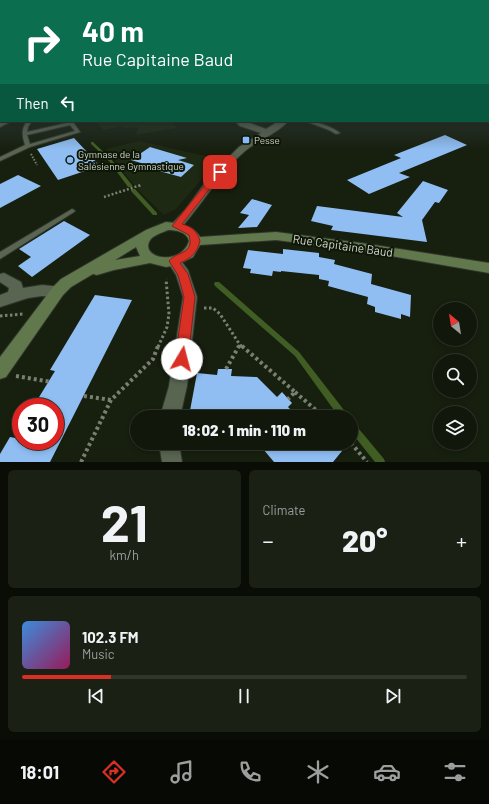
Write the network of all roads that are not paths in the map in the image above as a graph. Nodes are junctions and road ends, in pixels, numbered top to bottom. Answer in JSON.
{"nodes":[{"id":1,"x":29,"y":122,"type":"edge"},
{"id":2,"x":240,"y":122,"type":"edge"},
{"id":3,"x":273,"y":122,"type":"edge"},
{"id":4,"x":282,"y":122,"type":"edge"},
{"id":5,"x":310,"y":122,"type":"edge"},
{"id":6,"x":256,"y":129,"type":"junction"},
{"id":7,"x":266,"y":132,"type":"junction"},
{"id":8,"x":338,"y":133,"type":"dead end"},
{"id":9,"x":24,"y":134,"type":"junction"},
{"id":10,"x":28,"y":146,"type":"junction"},
{"id":11,"x":242,"y":149,"type":"junction"},
{"id":12,"x":0,"y":159,"type":"edge"},
{"id":13,"x":72,"y":212,"type":"dead end"},
{"id":14,"x":176,"y":226,"type":"junction"},
{"id":15,"x":147,"y":235,"type":"junction"},
{"id":16,"x":196,"y":241,"type":"junction"},
{"id":17,"x":0,"y":256,"type":"edge"},
{"id":18,"x":148,"y":259,"type":"junction"},
{"id":19,"x":174,"y":261,"type":"junction"},
{"id":20,"x":489,"y":268,"type":"edge"},
{"id":21,"x":2,"y":277,"type":"edge"},
{"id":22,"x":74,"y":278,"type":"junction"},
{"id":23,"x":58,"y":291,"type":"junction"},
{"id":24,"x":14,"y":296,"type":"junction"},
{"id":25,"x":0,"y":301,"type":"edge"},
{"id":26,"x":7,"y":373,"type":"edge"},
{"id":27,"x":172,"y":410,"type":"edge"},
{"id":28,"x":170,"y":450,"type":"edge"},
{"id":29,"x":172,"y":462,"type":"edge"}],
"edges":[{"from":1,"to":9,"type":"lane"},
{"from":2,"to":6,"type":"street"},
{"from":3,"to":6,"type":"street"},
{"from":4,"to":7,"type":"street"},
{"from":5,"to":8,"type":"lane"},
{"from":6,"to":7,"type":"street"},
{"from":6,"to":11,"type":"street"},
{"from":7,"to":11,"type":"street"},
{"from":9,"to":10,"type":"lane"},
{"from":9,"to":10,"type":"lane"},
{"from":10,"to":12,"type":"lane"},
{"from":11,"to":14,"type":"street"},
{"from":13,"to":17,"type":"lane"},
{"from":14,"to":15,"type":"main road"},
{"from":14,"to":16,"type":"main road"},
{"from":15,"to":18,"type":"main road"},
{"from":15,"to":22,"type":"main road"},
{"from":16,"to":19,"type":"main road"},
{"from":16,"to":20,"type":"main road","name":"Rue Capitaine Baud"},
{"from":18,"to":19,"type":"main road"},
{"from":18,"to":22,"type":"main road"},
{"from":19,"to":27,"type":"street"},
{"from":21,"to":24,"type":"street"},
{"from":22,"to":23,"type":"main road"},
{"from":23,"to":24,"type":"street"},
{"from":23,"to":26,"type":"main road"},
{"from":24,"to":25,"type":"street"},
{"from":28,"to":29,"type":"street"}]}
